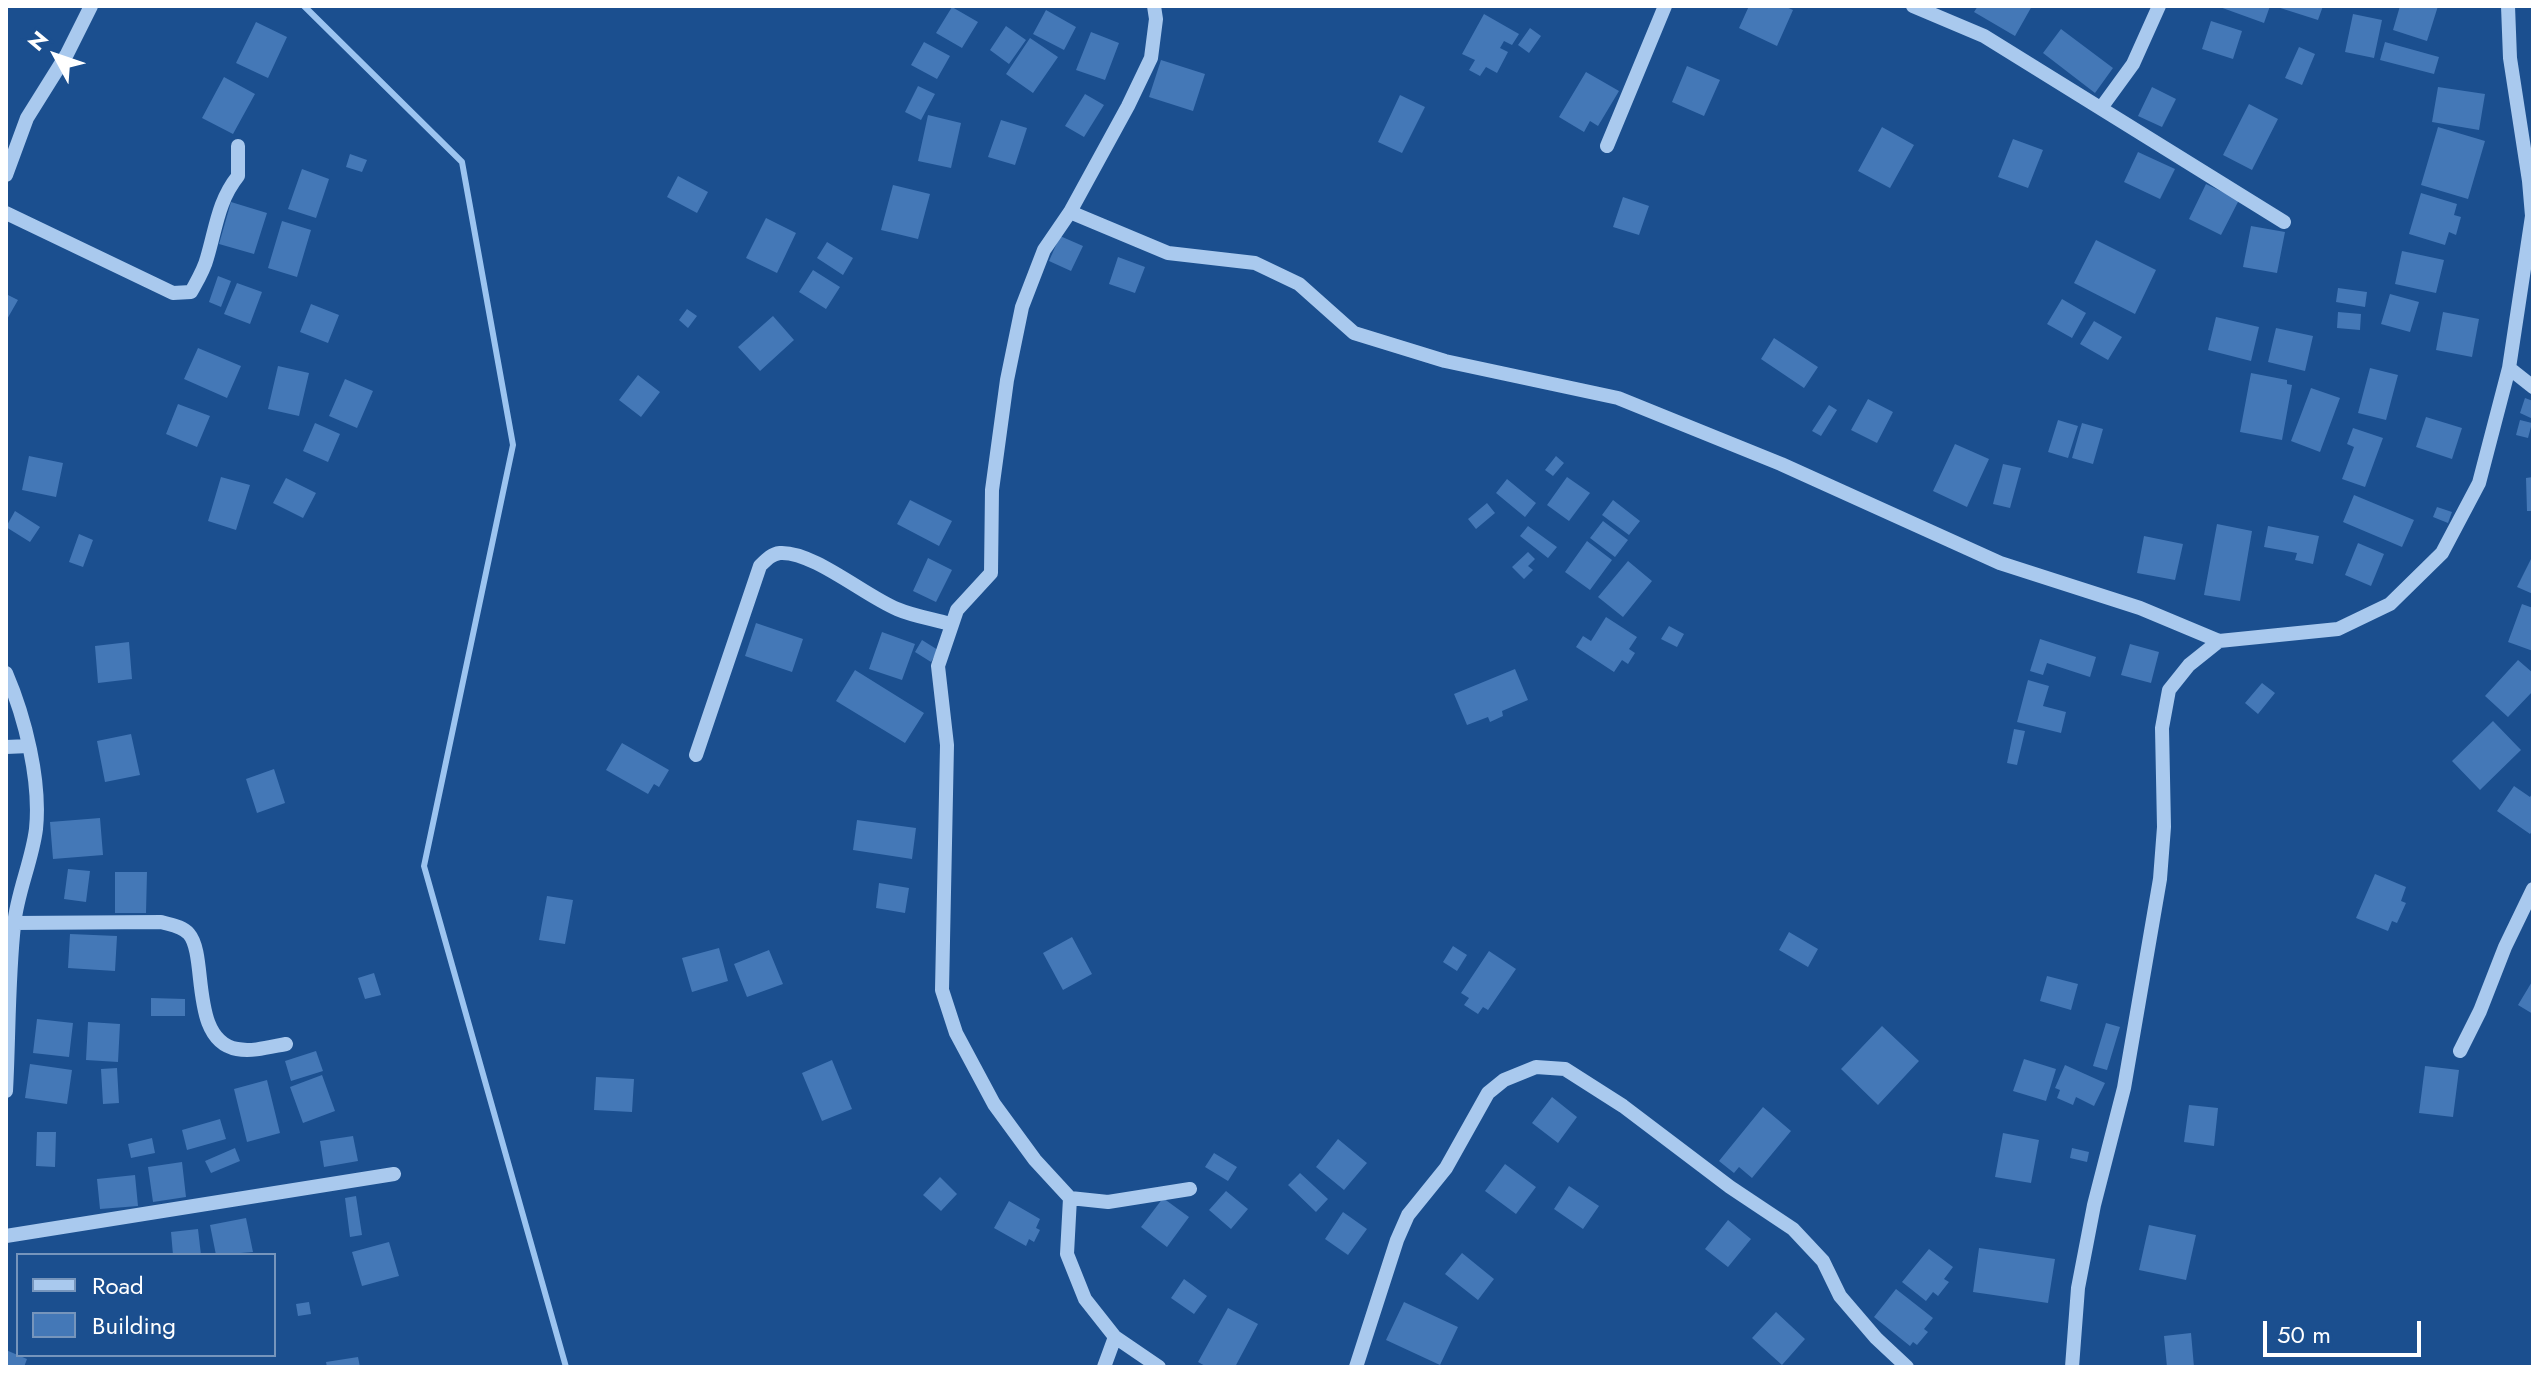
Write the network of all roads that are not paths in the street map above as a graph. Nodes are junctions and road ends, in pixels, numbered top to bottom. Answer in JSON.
{"nodes":[{"id":1,"x":91,"y":6,"type":"edge"},
{"id":2,"x":1154,"y":6,"type":"edge"},
{"id":3,"x":1665,"y":6,"type":"edge"},
{"id":4,"x":1913,"y":6,"type":"edge"},
{"id":5,"x":2159,"y":6,"type":"edge"},
{"id":6,"x":2508,"y":6,"type":"edge"},
{"id":7,"x":2101,"y":108,"type":"junction"},
{"id":8,"x":238,"y":146,"type":"dead end"},
{"id":9,"x":1607,"y":146,"type":"dead end"},
{"id":10,"x":6,"y":175,"type":"edge"},
{"id":11,"x":1070,"y":212,"type":"junction"},
{"id":12,"x":6,"y":213,"type":"edge"},
{"id":13,"x":2284,"y":222,"type":"dead end"},
{"id":14,"x":2509,"y":368,"type":"junction"},
{"id":15,"x":2533,"y":387,"type":"edge"},
{"id":16,"x":950,"y":624,"type":"junction"},
{"id":17,"x":2219,"y":641,"type":"junction"},
{"id":18,"x":6,"y":673,"type":"edge"},
{"id":19,"x":29,"y":746,"type":"junction"},
{"id":20,"x":6,"y":747,"type":"edge"},
{"id":21,"x":696,"y":755,"type":"dead end"},
{"id":22,"x":2533,"y":889,"type":"edge"},
{"id":23,"x":14,"y":923,"type":"junction"},
{"id":24,"x":286,"y":1044,"type":"dead end"},
{"id":25,"x":2460,"y":1051,"type":"dead end"},
{"id":26,"x":6,"y":1085,"type":"edge"},
{"id":27,"x":6,"y":1091,"type":"edge"},
{"id":28,"x":394,"y":1174,"type":"dead end"},
{"id":29,"x":1190,"y":1189,"type":"dead end"},
{"id":30,"x":1070,"y":1198,"type":"junction"},
{"id":31,"x":6,"y":1236,"type":"edge"},
{"id":32,"x":1115,"y":1337,"type":"junction"},
{"id":33,"x":1104,"y":1367,"type":"edge"},
{"id":34,"x":1159,"y":1367,"type":"edge"},
{"id":35,"x":1356,"y":1367,"type":"edge"},
{"id":36,"x":1907,"y":1367,"type":"edge"},
{"id":37,"x":2072,"y":1367,"type":"edge"}],
"edges":[{"from":1,"to":10,"type":"street"},
{"from":2,"to":11,"type":"street"},
{"from":3,"to":9,"type":"street"},
{"from":4,"to":7,"type":"street"},
{"from":5,"to":7,"type":"street"},
{"from":6,"to":14,"type":"street"},
{"from":7,"to":13,"type":"street"},
{"from":8,"to":12,"type":"street"},
{"from":11,"to":16,"type":"street"},
{"from":11,"to":17,"type":"street"},
{"from":14,"to":15,"type":"street"},
{"from":14,"to":17,"type":"street"},
{"from":16,"to":21,"type":"street"},
{"from":16,"to":30,"type":"street"},
{"from":17,"to":37,"type":"street"},
{"from":18,"to":19,"type":"street"},
{"from":19,"to":20,"type":"street"},
{"from":19,"to":23,"type":"street"},
{"from":22,"to":25,"type":"street"},
{"from":23,"to":24,"type":"street"},
{"from":23,"to":26,"type":"street"},
{"from":26,"to":27,"type":"street"},
{"from":28,"to":31,"type":"street"},
{"from":29,"to":30,"type":"street"},
{"from":30,"to":32,"type":"street"},
{"from":32,"to":33,"type":"street"},
{"from":32,"to":34,"type":"street"},
{"from":35,"to":36,"type":"street"}]}
